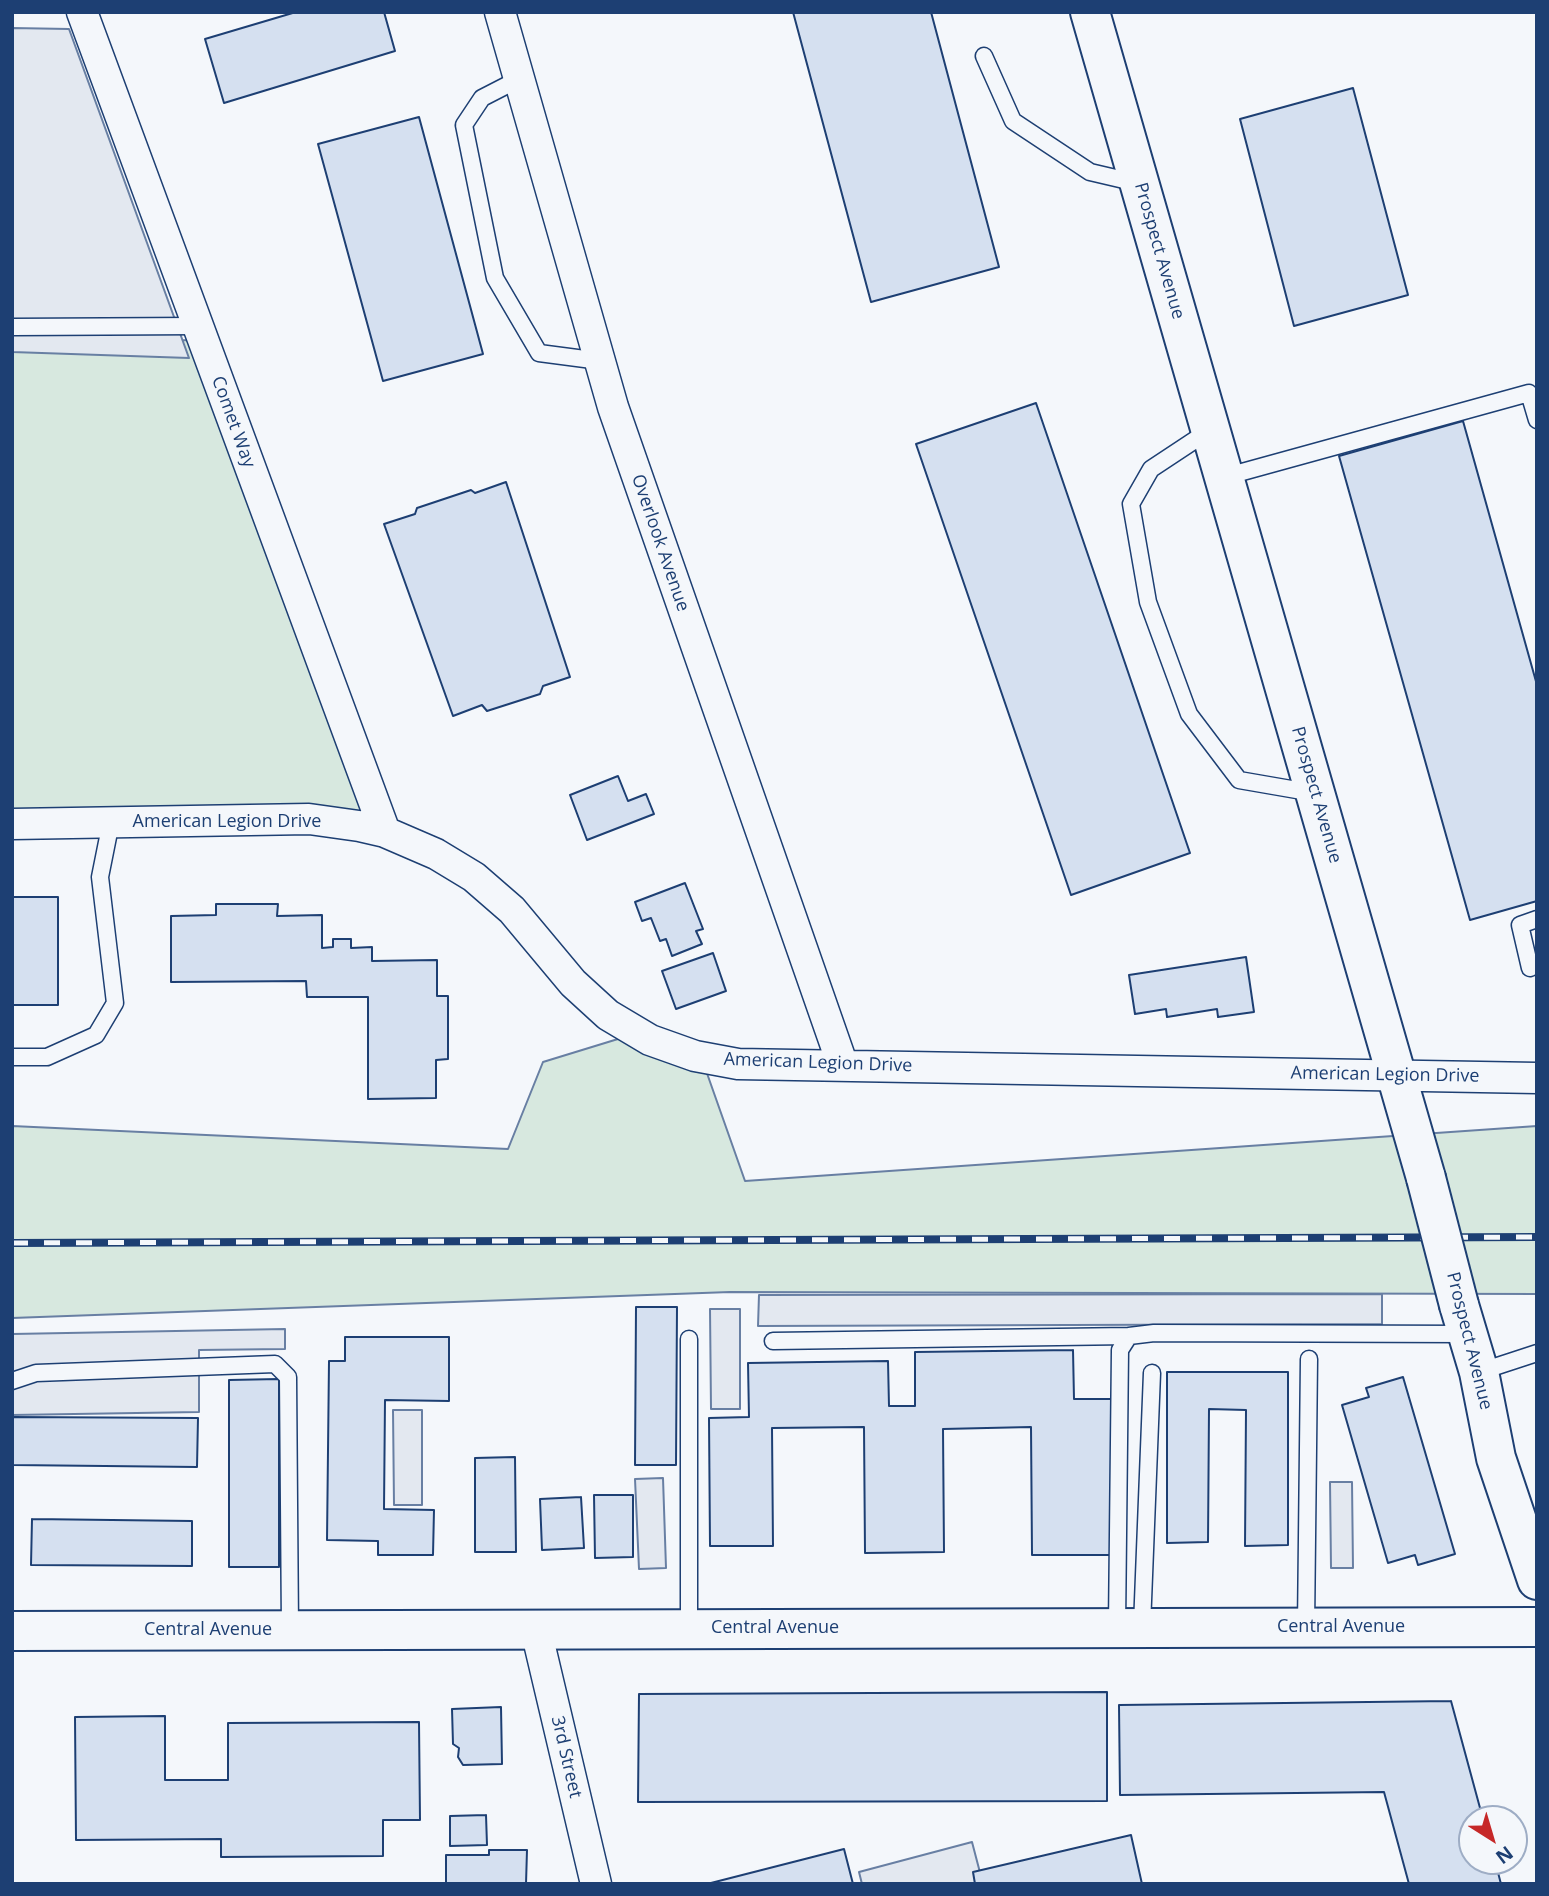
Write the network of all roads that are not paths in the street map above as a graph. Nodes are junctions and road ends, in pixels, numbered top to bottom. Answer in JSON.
{"nodes":[{"id":1,"x":82,"y":12,"type":"edge"},
{"id":2,"x":500,"y":12,"type":"edge"},
{"id":3,"x":1090,"y":12,"type":"edge"},
{"id":4,"x":984,"y":56,"type":"dead end"},
{"id":5,"x":519,"y":79,"type":"junction"},
{"id":6,"x":1139,"y":183,"type":"junction"},
{"id":7,"x":198,"y":326,"type":"junction"},
{"id":8,"x":12,"y":327,"type":"edge"},
{"id":9,"x":600,"y":361,"type":"junction"},
{"id":10,"x":1537,"y":420,"type":"edge"},
{"id":11,"x":1210,"y":429,"type":"junction"},
{"id":12,"x":1224,"y":477,"type":"junction"},
{"id":13,"x":1316,"y":794,"type":"junction"},
{"id":14,"x":111,"y":822,"type":"junction"},
{"id":15,"x":12,"y":824,"type":"edge"},
{"id":16,"x":385,"y":832,"type":"junction"},
{"id":17,"x":1537,"y":919,"type":"edge"},
{"id":18,"x":1531,"y":968,"type":"dead end"},
{"id":19,"x":12,"y":1057,"type":"edge"},
{"id":20,"x":843,"y":1066,"type":"junction"},
{"id":21,"x":1397,"y":1075,"type":"junction"},
{"id":22,"x":1537,"y":1078,"type":"edge"},
{"id":23,"x":1464,"y":1320,"type":"junction"},
{"id":24,"x":1129,"y":1336,"type":"junction"},
{"id":25,"x":689,"y":1339,"type":"dead end"},
{"id":26,"x":773,"y":1341,"type":"dead end"},
{"id":27,"x":1537,"y":1353,"type":"edge"},
{"id":28,"x":1309,"y":1359,"type":"dead end"},
{"id":29,"x":1479,"y":1372,"type":"junction"},
{"id":30,"x":1152,"y":1373,"type":"dead end"},
{"id":31,"x":12,"y":1381,"type":"edge"},
{"id":32,"x":1537,"y":1580,"type":"edge"},
{"id":33,"x":1129,"y":1626,"type":"junction"},
{"id":34,"x":1537,"y":1627,"type":"edge"},
{"id":35,"x":1306,"y":1628,"type":"junction"},
{"id":36,"x":689,"y":1629,"type":"junction"},
{"id":37,"x":290,"y":1630,"type":"junction"},
{"id":38,"x":536,"y":1630,"type":"junction"},
{"id":39,"x":12,"y":1631,"type":"edge"},
{"id":40,"x":596,"y":1884,"type":"edge"}],
"edges":[{"from":1,"to":7,"type":"street","name":"Comet Way"},
{"from":2,"to":5,"type":"street","name":"Overlook Avenue"},
{"from":3,"to":6,"type":"street","name":"Prospect Avenue"},
{"from":4,"to":6,"type":"lane"},
{"from":5,"to":9,"type":"street","name":"Overlook Avenue"},
{"from":5,"to":9,"type":"lane"},
{"from":6,"to":11,"type":"street","name":"Prospect Avenue"},
{"from":7,"to":8,"type":"lane"},
{"from":7,"to":16,"type":"street","name":"Comet Way"},
{"from":9,"to":20,"type":"street","name":"Overlook Avenue"},
{"from":10,"to":12,"type":"lane"},
{"from":11,"to":12,"type":"street","name":"Prospect Avenue"},
{"from":11,"to":13,"type":"lane"},
{"from":12,"to":13,"type":"street","name":"Prospect Avenue"},
{"from":13,"to":21,"type":"street","name":"Prospect Avenue"},
{"from":14,"to":15,"type":"street","name":"American Legion Drive"},
{"from":14,"to":16,"type":"street","name":"American Legion Drive"},
{"from":14,"to":19,"type":"lane"},
{"from":16,"to":20,"type":"street","name":"American Legion Drive"},
{"from":17,"to":18,"type":"lane"},
{"from":20,"to":21,"type":"street","name":"American Legion Drive"},
{"from":21,"to":22,"type":"street","name":"American Legion Drive"},
{"from":21,"to":23,"type":"street","name":"Prospect Avenue","bridge":true},
{"from":23,"to":24,"type":"lane"},
{"from":23,"to":29,"type":"street","name":"Prospect Avenue"},
{"from":24,"to":26,"type":"lane"},
{"from":24,"to":33,"type":"lane"},
{"from":25,"to":36,"type":"lane"},
{"from":27,"to":29,"type":"lane"},
{"from":28,"to":35,"type":"lane"},
{"from":29,"to":32,"type":"street","name":"Prospect Avenue"},
{"from":30,"to":33,"type":"lane"},
{"from":31,"to":37,"type":"lane"},
{"from":33,"to":35,"type":"street","name":"Central Avenue"},
{"from":33,"to":36,"type":"street","name":"Central Avenue"},
{"from":34,"to":35,"type":"street","name":"Central Avenue"},
{"from":36,"to":38,"type":"street","name":"Central Avenue"},
{"from":37,"to":38,"type":"street","name":"Central Avenue"},
{"from":37,"to":39,"type":"street","name":"Central Avenue"},
{"from":38,"to":40,"type":"street","name":"3rd Street"}]}
